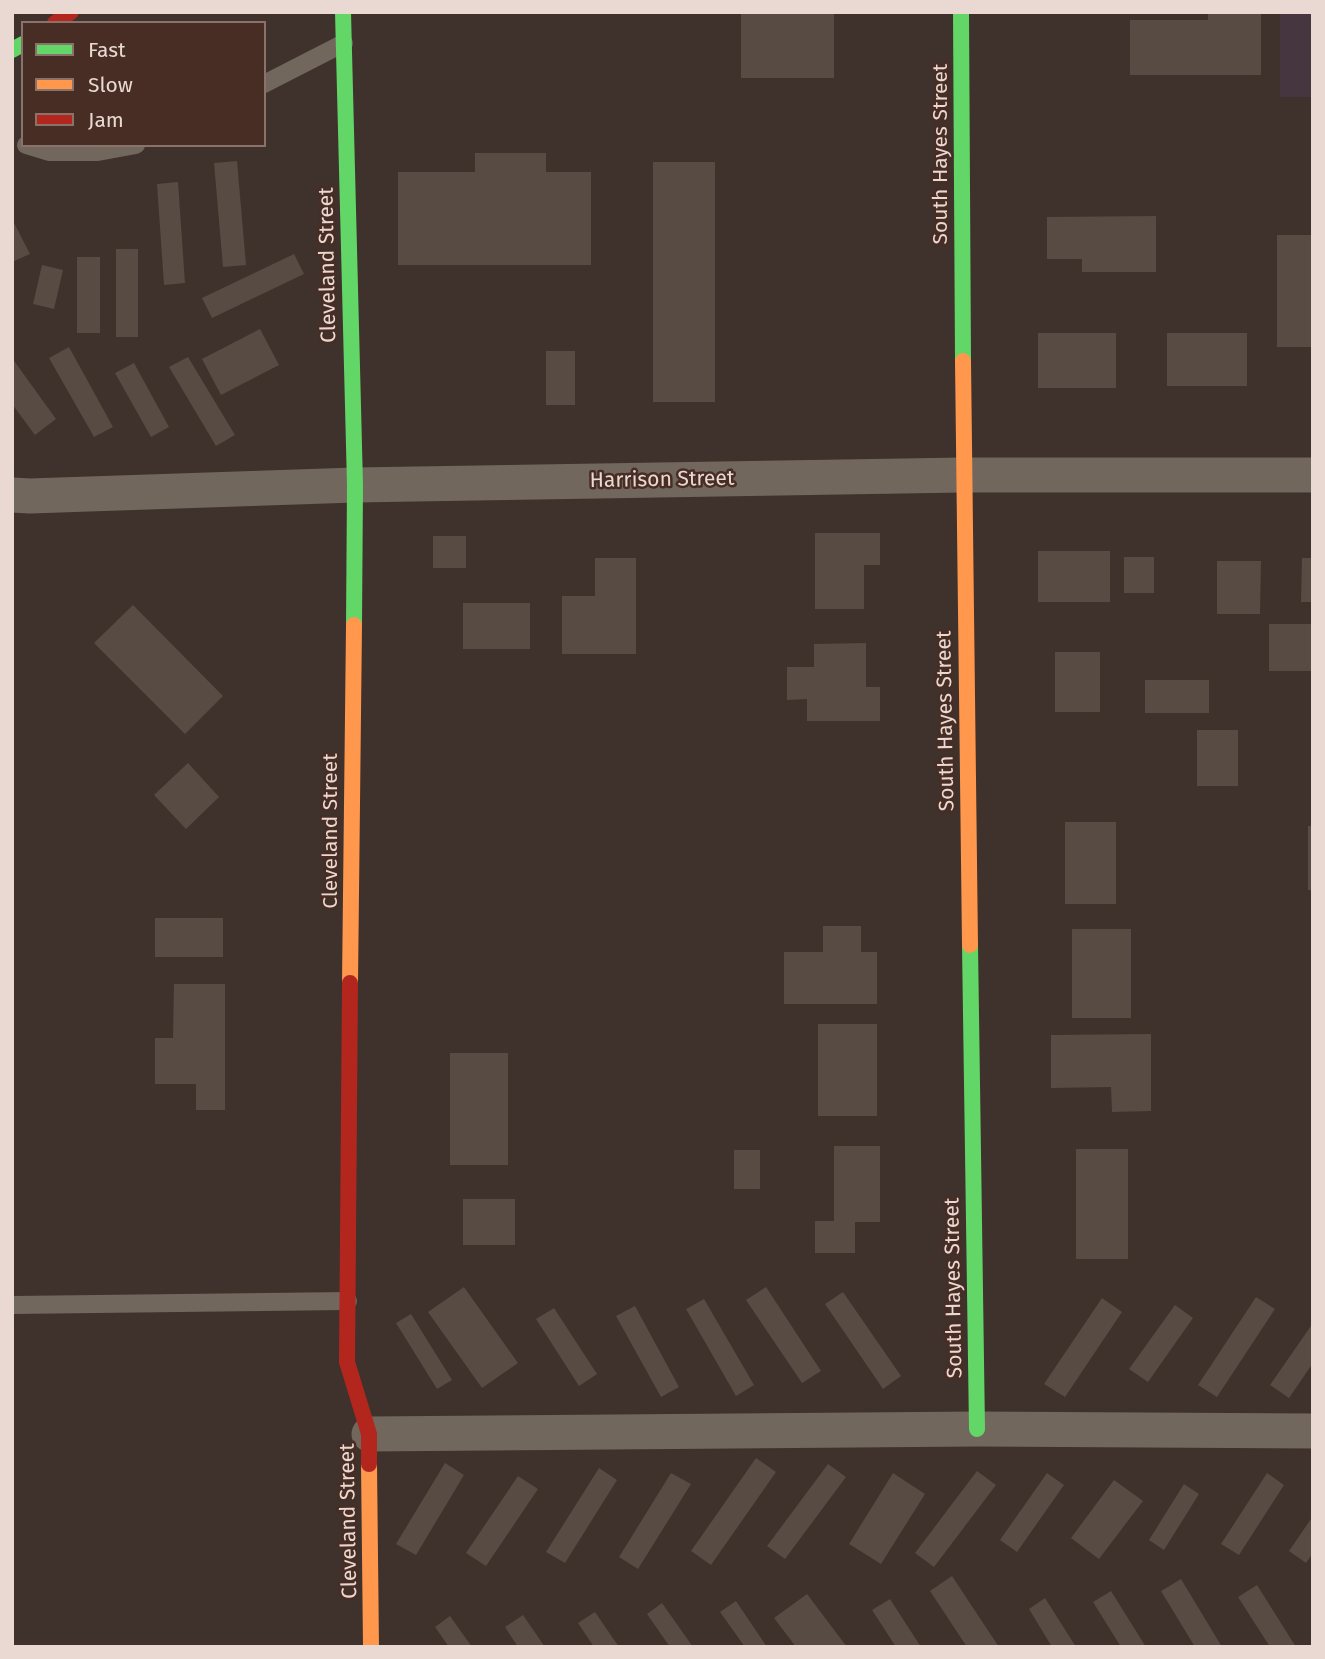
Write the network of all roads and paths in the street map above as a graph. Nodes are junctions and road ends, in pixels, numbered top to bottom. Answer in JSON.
{"nodes":[{"id":1,"x":343,"y":12,"type":"edge"},
{"id":2,"x":961,"y":12,"type":"edge"},
{"id":3,"x":344,"y":43,"type":"junction"},
{"id":4,"x":266,"y":83,"type":"edge"},
{"id":5,"x":32,"y":147,"type":"edge"},
{"id":6,"x":125,"y":147,"type":"edge"},
{"id":7,"x":963,"y":475,"type":"junction"},
{"id":8,"x":1313,"y":475,"type":"edge"},
{"id":9,"x":355,"y":485,"type":"junction"},
{"id":10,"x":12,"y":495,"type":"edge"},
{"id":11,"x":348,"y":1301,"type":"junction"},
{"id":12,"x":12,"y":1305,"type":"edge"},
{"id":13,"x":977,"y":1429,"type":"junction"},
{"id":14,"x":1313,"y":1431,"type":"edge"},
{"id":15,"x":369,"y":1434,"type":"junction"},
{"id":16,"x":371,"y":1647,"type":"edge"}],
"edges":[{"from":1,"to":3,"type":"street","name":"Cleveland Street"},
{"from":2,"to":7,"type":"street","name":"South Hayes Street"},
{"from":3,"to":4,"type":"lane"},
{"from":3,"to":9,"type":"street","name":"Cleveland Street"},
{"from":5,"to":6,"type":"lane"},
{"from":7,"to":8,"type":"street","name":"Harrison Street"},
{"from":7,"to":9,"type":"street","name":"Harrison Street"},
{"from":7,"to":13,"type":"street","name":"South Hayes Street"},
{"from":9,"to":10,"type":"street","name":"Harrison Street"},
{"from":9,"to":11,"type":"street","name":"Cleveland Street"},
{"from":11,"to":12,"type":"lane"},
{"from":11,"to":15,"type":"street","name":"Cleveland Street"},
{"from":13,"to":14,"type":"street"},
{"from":13,"to":15,"type":"street"},
{"from":15,"to":16,"type":"street","name":"Cleveland Street"}]}
